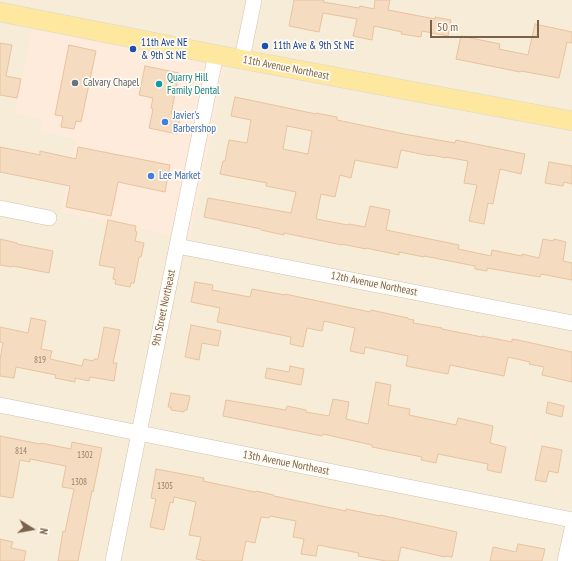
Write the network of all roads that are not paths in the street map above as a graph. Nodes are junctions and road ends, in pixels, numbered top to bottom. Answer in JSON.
{"nodes":[{"id":1,"x":254,"y":0,"type":"edge"},
{"id":2,"x":0,"y":12,"type":"edge"},
{"id":3,"x":216,"y":54,"type":"junction"},
{"id":4,"x":242,"y":59,"type":"junction"},
{"id":5,"x":572,"y":121,"type":"edge"},
{"id":6,"x":0,"y":208,"type":"edge"},
{"id":7,"x":48,"y":218,"type":"dead end"},
{"id":8,"x":177,"y":246,"type":"junction"},
{"id":9,"x":572,"y":323,"type":"edge"},
{"id":10,"x":0,"y":405,"type":"edge"},
{"id":11,"x":138,"y":433,"type":"junction"},
{"id":12,"x":572,"y":520,"type":"edge"},
{"id":13,"x":572,"y":529,"type":"edge"},
{"id":14,"x":112,"y":561,"type":"edge"},
{"id":15,"x":565,"y":561,"type":"edge"}],
"edges":[{"from":1,"to":4,"type":"street"},
{"from":2,"to":3,"type":"main road","name":"11th Avenue Northeast"},
{"from":3,"to":4,"type":"main road","name":"11th Avenue Northeast"},
{"from":3,"to":8,"type":"street","name":"9th Street Northeast"},
{"from":4,"to":5,"type":"main road","name":"11th Avenue Northeast"},
{"from":6,"to":7,"type":"street"},
{"from":8,"to":9,"type":"street","name":"12th Avenue Northeast"},
{"from":8,"to":11,"type":"street","name":"9th Street Northeast"},
{"from":10,"to":11,"type":"street","name":"13th Avenue Northeast"},
{"from":11,"to":12,"type":"street","name":"13th Avenue Northeast"},
{"from":11,"to":14,"type":"street","name":"9th Street Northeast"},
{"from":13,"to":15,"type":"street"}]}
